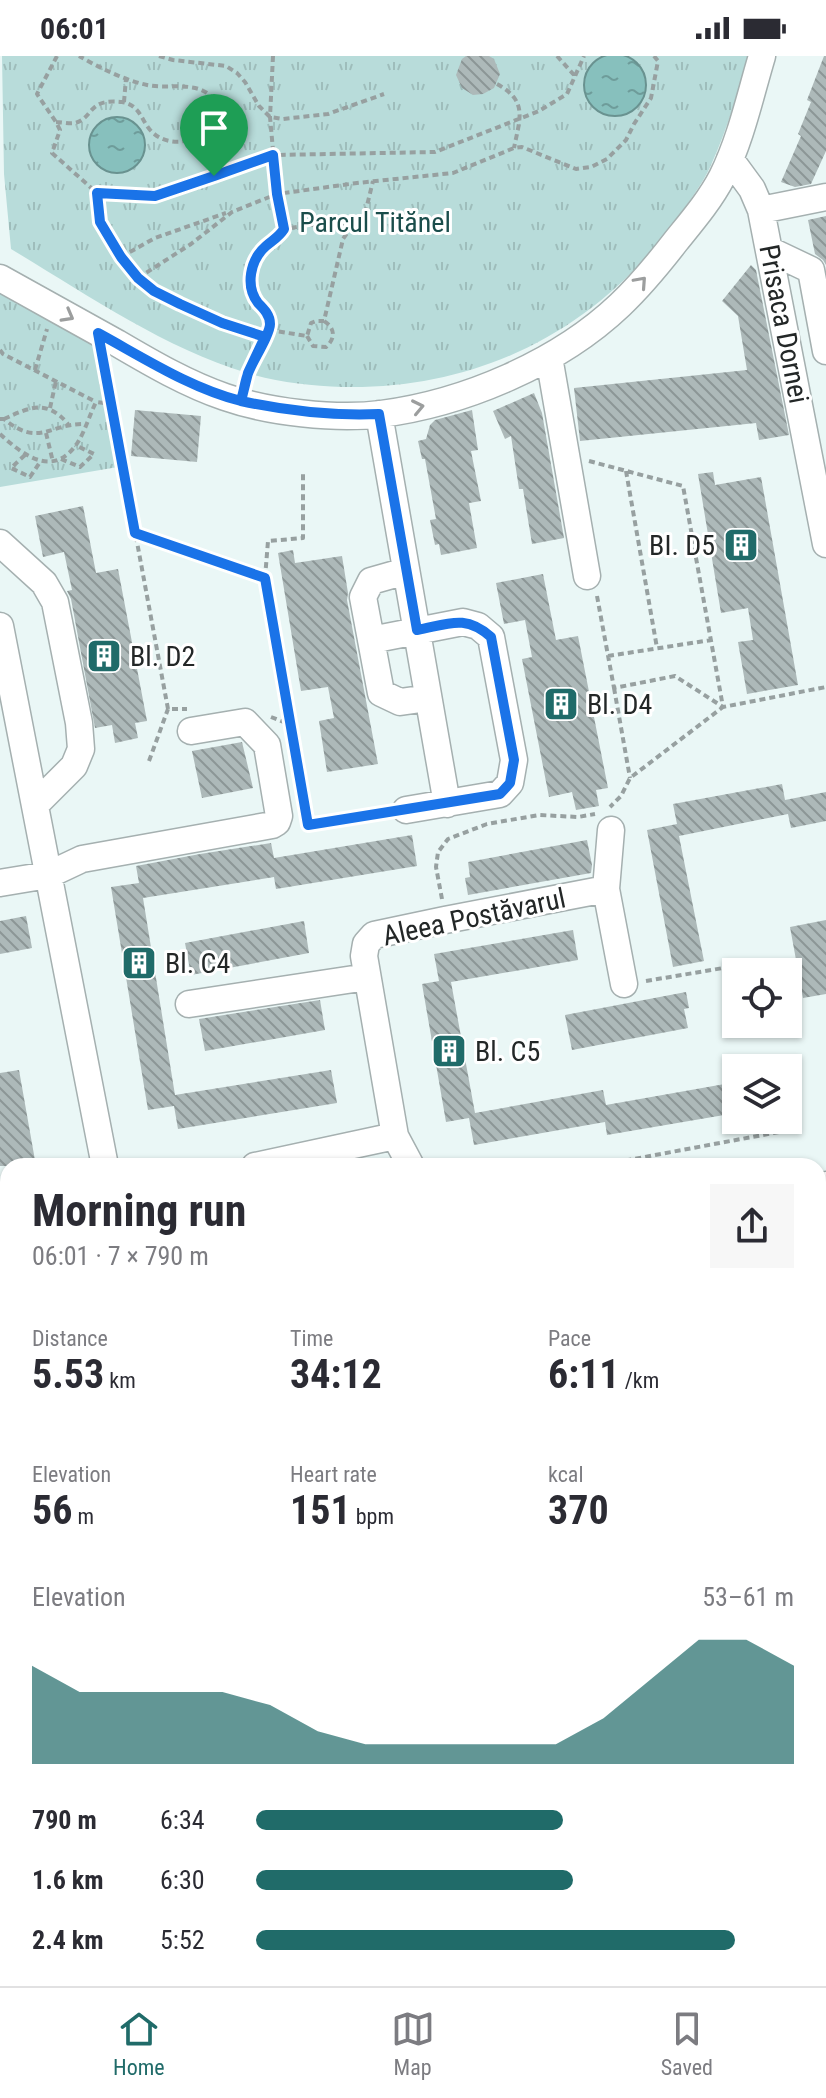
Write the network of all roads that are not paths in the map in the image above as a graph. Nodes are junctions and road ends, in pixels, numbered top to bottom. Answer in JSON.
{"nodes":[{"id":1,"x":762,"y":56,"type":"edge"},
{"id":2,"x":730,"y":159,"type":"junction"},
{"id":3,"x":826,"y":197,"type":"edge"},
{"id":4,"x":826,"y":210,"type":"edge"},
{"id":5,"x":762,"y":216,"type":"junction"},
{"id":6,"x":769,"y":250,"type":"junction"},
{"id":7,"x":0,"y":278,"type":"edge"},
{"id":8,"x":826,"y":351,"type":"edge"},
{"id":9,"x":549,"y":357,"type":"junction"},
{"id":10,"x":379,"y":414,"type":"junction"},
{"id":11,"x":826,"y":415,"type":"edge"},
{"id":12,"x":805,"y":435,"type":"junction"},
{"id":13,"x":0,"y":543,"type":"edge"},
{"id":14,"x":826,"y":544,"type":"edge"},
{"id":15,"x":406,"y":571,"type":"junction"},
{"id":16,"x":592,"y":586,"type":"road end"},
{"id":17,"x":0,"y":626,"type":"edge"},
{"id":18,"x":417,"y":630,"type":"junction"},
{"id":19,"x":371,"y":640,"type":"junction"},
{"id":20,"x":428,"y":698,"type":"junction"},
{"id":21,"x":194,"y":720,"type":"road end"},
{"id":22,"x":447,"y":804,"type":"junction"},
{"id":23,"x":35,"y":805,"type":"junction"},
{"id":24,"x":406,"y":810,"type":"road end"},
{"id":25,"x":611,"y":830,"type":"dead end"},
{"id":26,"x":48,"y":875,"type":"junction"},
{"id":27,"x":0,"y":883,"type":"edge"},
{"id":28,"x":606,"y":889,"type":"junction"},
{"id":29,"x":367,"y":977,"type":"junction"},
{"id":30,"x":624,"y":984,"type":"road end"},
{"id":31,"x":189,"y":1004,"type":"dead end"},
{"id":32,"x":395,"y":1136,"type":"junction"},
{"id":33,"x":103,"y":1158,"type":"edge"},
{"id":34,"x":298,"y":1158,"type":"edge"},
{"id":35,"x":407,"y":1158,"type":"edge"}],
"edges":[{"from":1,"to":2,"type":"street"},
{"from":2,"to":5,"type":"street","name":"Prisaca Dornei"},
{"from":9,"to":2,"type":"street","one_way":true},
{"from":3,"to":5,"type":"street"},
{"from":4,"to":5,"type":"street"},
{"from":5,"to":6,"type":"street","name":"Prisaca Dornei"},
{"from":6,"to":8,"type":"street"},
{"from":6,"to":12,"type":"street","name":"Prisaca Dornei"},
{"from":7,"to":10,"type":"street","one_way":true},
{"from":10,"to":9,"type":"street","one_way":true},
{"from":9,"to":16,"type":"street"},
{"from":10,"to":15,"type":"street"},
{"from":11,"to":12,"type":"street"},
{"from":12,"to":14,"type":"street","name":"Prisaca Dornei"},
{"from":13,"to":23,"type":"street"},
{"from":15,"to":18,"type":"street"},
{"from":15,"to":19,"type":"street"},
{"from":17,"to":23,"type":"street"},
{"from":18,"to":19,"type":"street"},
{"from":18,"to":20,"type":"street"},
{"from":18,"to":22,"type":"street"},
{"from":19,"to":20,"type":"street"},
{"from":20,"to":22,"type":"street"},
{"from":21,"to":26,"type":"street"},
{"from":22,"to":24,"type":"street"},
{"from":23,"to":26,"type":"street"},
{"from":25,"to":28,"type":"street"},
{"from":26,"to":27,"type":"street"},
{"from":26,"to":33,"type":"street"},
{"from":28,"to":29,"type":"street","name":"Aleea Postăvarul"},
{"from":28,"to":30,"type":"street","name":"Aleea Postăvarul"},
{"from":29,"to":31,"type":"street"},
{"from":29,"to":32,"type":"street","name":"Aleea Postăvarul"},
{"from":32,"to":34,"type":"street"},
{"from":32,"to":35,"type":"street","name":"Aleea Postăvarul"}]}
